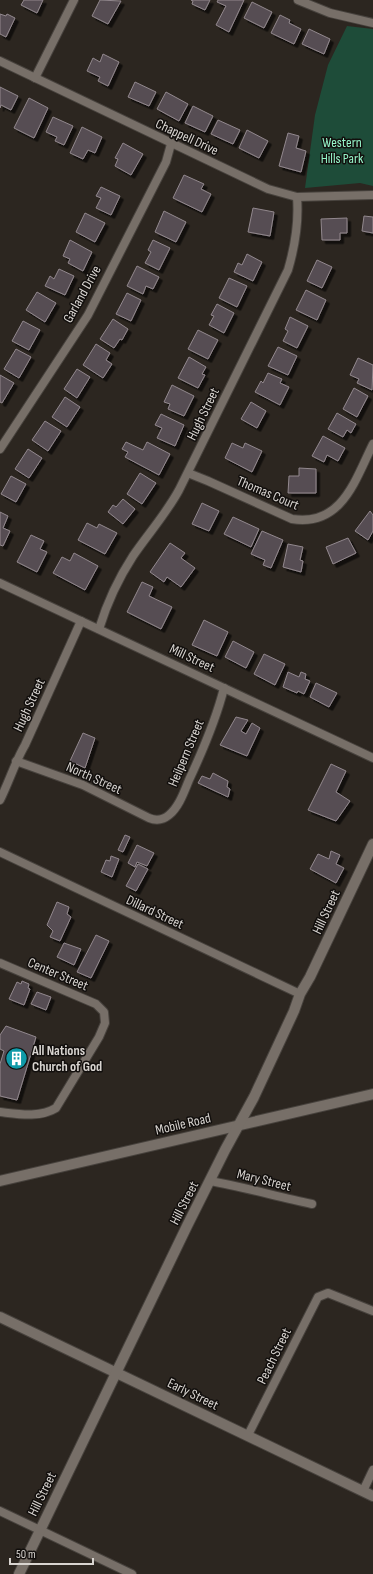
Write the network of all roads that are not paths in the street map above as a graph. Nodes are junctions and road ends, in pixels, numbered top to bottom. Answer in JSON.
{"nodes":[{"id":1,"x":74,"y":0,"type":"edge"},
{"id":2,"x":298,"y":0,"type":"edge"},
{"id":3,"x":373,"y":23,"type":"edge"},
{"id":4,"x":0,"y":61,"type":"edge"},
{"id":5,"x":35,"y":78,"type":"junction"},
{"id":6,"x":172,"y":144,"type":"junction"},
{"id":7,"x":373,"y":195,"type":"edge"},
{"id":8,"x":297,"y":197,"type":"junction"},
{"id":9,"x":373,"y":444,"type":"edge"},
{"id":10,"x":0,"y":449,"type":"edge"},
{"id":11,"x":188,"y":474,"type":"junction"},
{"id":12,"x":0,"y":583,"type":"edge"},
{"id":13,"x":81,"y":621,"type":"junction"},
{"id":14,"x":100,"y":629,"type":"junction"},
{"id":15,"x":224,"y":688,"type":"junction"},
{"id":16,"x":373,"y":758,"type":"edge"},
{"id":17,"x":16,"y":761,"type":"junction"},
{"id":18,"x":0,"y":800,"type":"edge"},
{"id":19,"x":160,"y":820,"type":"joint"},
{"id":20,"x":373,"y":844,"type":"edge"},
{"id":21,"x":0,"y":852,"type":"edge"},
{"id":22,"x":0,"y":963,"type":"edge"},
{"id":23,"x":300,"y":994,"type":"junction"},
{"id":24,"x":373,"y":1094,"type":"edge"},
{"id":25,"x":0,"y":1112,"type":"edge"},
{"id":26,"x":238,"y":1125,"type":"junction"},
{"id":27,"x":0,"y":1181,"type":"edge"},
{"id":28,"x":210,"y":1181,"type":"junction"},
{"id":29,"x":312,"y":1204,"type":"dead end"},
{"id":30,"x":373,"y":1311,"type":"edge"},
{"id":31,"x":0,"y":1317,"type":"edge"},
{"id":32,"x":117,"y":1373,"type":"junction"},
{"id":33,"x":248,"y":1435,"type":"junction"},
{"id":34,"x":373,"y":1470,"type":"edge"},
{"id":35,"x":363,"y":1491,"type":"junction"},
{"id":36,"x":373,"y":1496,"type":"edge"},
{"id":37,"x":0,"y":1511,"type":"edge"},
{"id":38,"x":40,"y":1530,"type":"junction"},
{"id":39,"x":19,"y":1574,"type":"edge"},
{"id":40,"x":132,"y":1574,"type":"edge"}],
"edges":[{"from":1,"to":5,"type":"street"},
{"from":2,"to":3,"type":"street"},
{"from":4,"to":5,"type":"street","name":"Chappell Drive"},
{"from":5,"to":6,"type":"street","name":"Chappell Drive"},
{"from":6,"to":8,"type":"street","name":"Chappell Drive"},
{"from":6,"to":10,"type":"street","name":"Garland Drive"},
{"from":7,"to":8,"type":"street","name":"Chappell Drive"},
{"from":8,"to":11,"type":"street","name":"Hugh Street"},
{"from":9,"to":11,"type":"street","name":"Thomas Court"},
{"from":11,"to":14,"type":"street","name":"Hugh Street"},
{"from":12,"to":13,"type":"street","name":"Mill Street"},
{"from":13,"to":14,"type":"street","name":"Mill Street"},
{"from":13,"to":17,"type":"street","name":"Hugh Street"},
{"from":14,"to":15,"type":"street","name":"Mill Street"},
{"from":15,"to":16,"type":"street","name":"Mill Street"},
{"from":15,"to":19,"type":"street","name":"Heilpern Street"},
{"from":17,"to":18,"type":"street","name":"Hugh Street"},
{"from":17,"to":19,"type":"street","name":"North Street"},
{"from":20,"to":23,"type":"street","name":"Hill Street"},
{"from":21,"to":23,"type":"street","name":"Dillard Street"},
{"from":22,"to":25,"type":"street","name":"Center Street"},
{"from":23,"to":26,"type":"street","name":"Hill Street"},
{"from":24,"to":26,"type":"street","name":"Mobile Road"},
{"from":26,"to":27,"type":"street","name":"Mobile Road"},
{"from":26,"to":28,"type":"street","name":"Hill Street"},
{"from":28,"to":29,"type":"street","name":"Mary Street"},
{"from":28,"to":32,"type":"street","name":"Hill Street"},
{"from":30,"to":33,"type":"street","name":"Peach Street"},
{"from":31,"to":32,"type":"street","name":"Early Street"},
{"from":32,"to":33,"type":"street","name":"Early Street"},
{"from":32,"to":38,"type":"street","name":"Hill Street"},
{"from":33,"to":35,"type":"street","name":"Early Street"},
{"from":34,"to":35,"type":"street"},
{"from":35,"to":36,"type":"street","name":"Early Street"},
{"from":37,"to":38,"type":"street"},
{"from":38,"to":39,"type":"street","name":"Hill Street"},
{"from":38,"to":40,"type":"street"}]}
